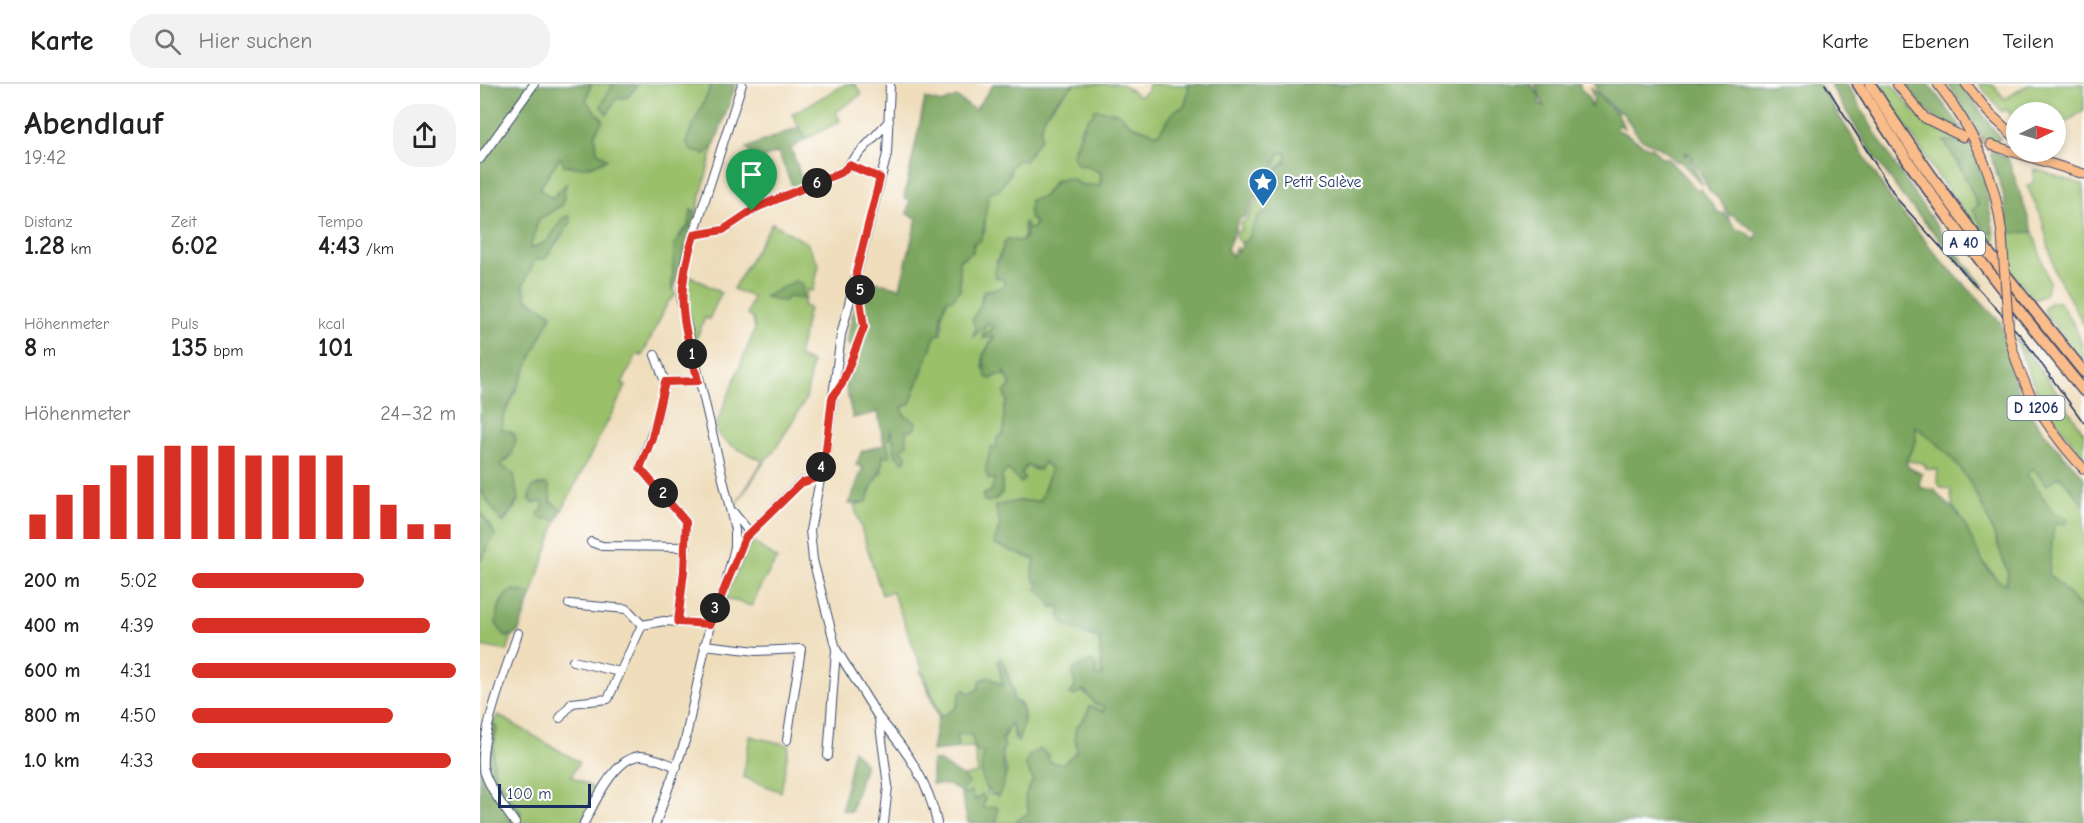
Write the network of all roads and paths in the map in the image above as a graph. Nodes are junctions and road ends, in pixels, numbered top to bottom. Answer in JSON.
{"nodes":[{"id":1,"x":534,"y":84,"type":"edge"},
{"id":2,"x":742,"y":84,"type":"edge"},
{"id":3,"x":890,"y":84,"type":"edge"},
{"id":4,"x":1858,"y":84,"type":"edge"},
{"id":5,"x":1870,"y":84,"type":"edge"},
{"id":6,"x":1897,"y":84,"type":"edge"},
{"id":7,"x":1938,"y":84,"type":"edge"},
{"id":8,"x":1966,"y":84,"type":"edge"},
{"id":9,"x":890,"y":120,"type":"junction"},
{"id":10,"x":2006,"y":129,"type":"edge"},
{"id":11,"x":1963,"y":137,"type":"tunnel mouth"},
{"id":12,"x":1991,"y":145,"type":"tunnel mouth"},
{"id":13,"x":480,"y":159,"type":"edge"},
{"id":14,"x":2055,"y":162,"type":"edge"},
{"id":15,"x":849,"y":165,"type":"junction"},
{"id":16,"x":2070,"y":170,"type":"junction"},
{"id":17,"x":2084,"y":174,"type":"edge"},
{"id":18,"x":880,"y":178,"type":"junction"},
{"id":19,"x":694,"y":235,"type":"junction"},
{"id":20,"x":856,"y":273,"type":"junction"},
{"id":21,"x":655,"y":356,"type":"dead end"},
{"id":22,"x":2084,"y":372,"type":"edge"},
{"id":23,"x":698,"y":381,"type":"junction"},
{"id":24,"x":665,"y":382,"type":"junction"},
{"id":25,"x":2084,"y":391,"type":"edge"},
{"id":26,"x":832,"y":398,"type":"junction"},
{"id":27,"x":2084,"y":469,"type":"edge"},
{"id":28,"x":819,"y":477,"type":"junction"},
{"id":29,"x":761,"y":522,"type":"junction"},
{"id":30,"x":739,"y":530,"type":"junction"},
{"id":31,"x":746,"y":537,"type":"junction"},
{"id":32,"x":591,"y":542,"type":"dead end"},
{"id":33,"x":686,"y":547,"type":"junction"},
{"id":34,"x":727,"y":579,"type":"junction"},
{"id":35,"x":569,"y":604,"type":"dead end"},
{"id":36,"x":678,"y":622,"type":"junction"},
{"id":37,"x":710,"y":624,"type":"junction"},
{"id":38,"x":642,"y":625,"type":"junction"},
{"id":39,"x":518,"y":633,"type":"dead end"},
{"id":40,"x":704,"y":645,"type":"junction"},
{"id":41,"x":836,"y":649,"type":"junction"},
{"id":42,"x":573,"y":661,"type":"dead end"},
{"id":43,"x":620,"y":672,"type":"junction"},
{"id":44,"x":560,"y":718,"type":"dead end"},
{"id":45,"x":879,"y":718,"type":"junction"},
{"id":46,"x":787,"y":740,"type":"dead end"},
{"id":47,"x":828,"y":756,"type":"dead end"},
{"id":48,"x":677,"y":767,"type":"junction"},
{"id":49,"x":515,"y":823,"type":"edge"},
{"id":50,"x":584,"y":823,"type":"edge"},
{"id":51,"x":656,"y":823,"type":"edge"},
{"id":52,"x":884,"y":823,"type":"edge"},
{"id":53,"x":937,"y":823,"type":"edge"}],
"edges":[{"from":1,"to":13,"type":"street"},
{"from":2,"to":19,"type":"street"},
{"from":3,"to":9,"type":"street"},
{"from":4,"to":25,"type":"highway","number":"A 40"},
{"from":5,"to":22,"type":"highway","number":"A 40"},
{"from":6,"to":11,"type":"main road"},
{"from":7,"to":27,"type":"main road","number":"D 1206","bridge":true},
{"from":8,"to":10,"type":"main road"},
{"from":9,"to":15,"type":"street"},
{"from":9,"to":18,"type":"street"},
{"from":12,"to":16,"type":"main road"},
{"from":14,"to":16,"type":"main road"},
{"from":15,"to":18,"type":"street"},
{"from":15,"to":19,"type":"street"},
{"from":16,"to":17,"type":"main road"},
{"from":18,"to":20,"type":"street"},
{"from":19,"to":23,"type":"street"},
{"from":20,"to":26,"type":"street"},
{"from":20,"to":26,"type":"street"},
{"from":21,"to":24,"type":"street"},
{"from":23,"to":24,"type":"street"},
{"from":23,"to":30,"type":"street"},
{"from":24,"to":33,"type":"street"},
{"from":26,"to":28,"type":"street"},
{"from":28,"to":29,"type":"street"},
{"from":28,"to":41,"type":"street"},
{"from":29,"to":30,"type":"street"},
{"from":29,"to":31,"type":"street"},
{"from":30,"to":31,"type":"street"},
{"from":30,"to":31,"type":"street"},
{"from":30,"to":34,"type":"street"},
{"from":31,"to":34,"type":"street"},
{"from":32,"to":33,"type":"street"},
{"from":33,"to":36,"type":"street"},
{"from":34,"to":37,"type":"street"},
{"from":35,"to":38,"type":"street"},
{"from":36,"to":37,"type":"street"},
{"from":36,"to":38,"type":"street"},
{"from":37,"to":40,"type":"street"},
{"from":38,"to":43,"type":"street"},
{"from":39,"to":49,"type":"street"},
{"from":40,"to":46,"type":"street"},
{"from":40,"to":48,"type":"street"},
{"from":41,"to":45,"type":"street"},
{"from":41,"to":47,"type":"street"},
{"from":42,"to":43,"type":"street"},
{"from":43,"to":44,"type":"street"},
{"from":45,"to":52,"type":"street"},
{"from":45,"to":53,"type":"street"},
{"from":48,"to":50,"type":"street"},
{"from":48,"to":51,"type":"street"}]}
